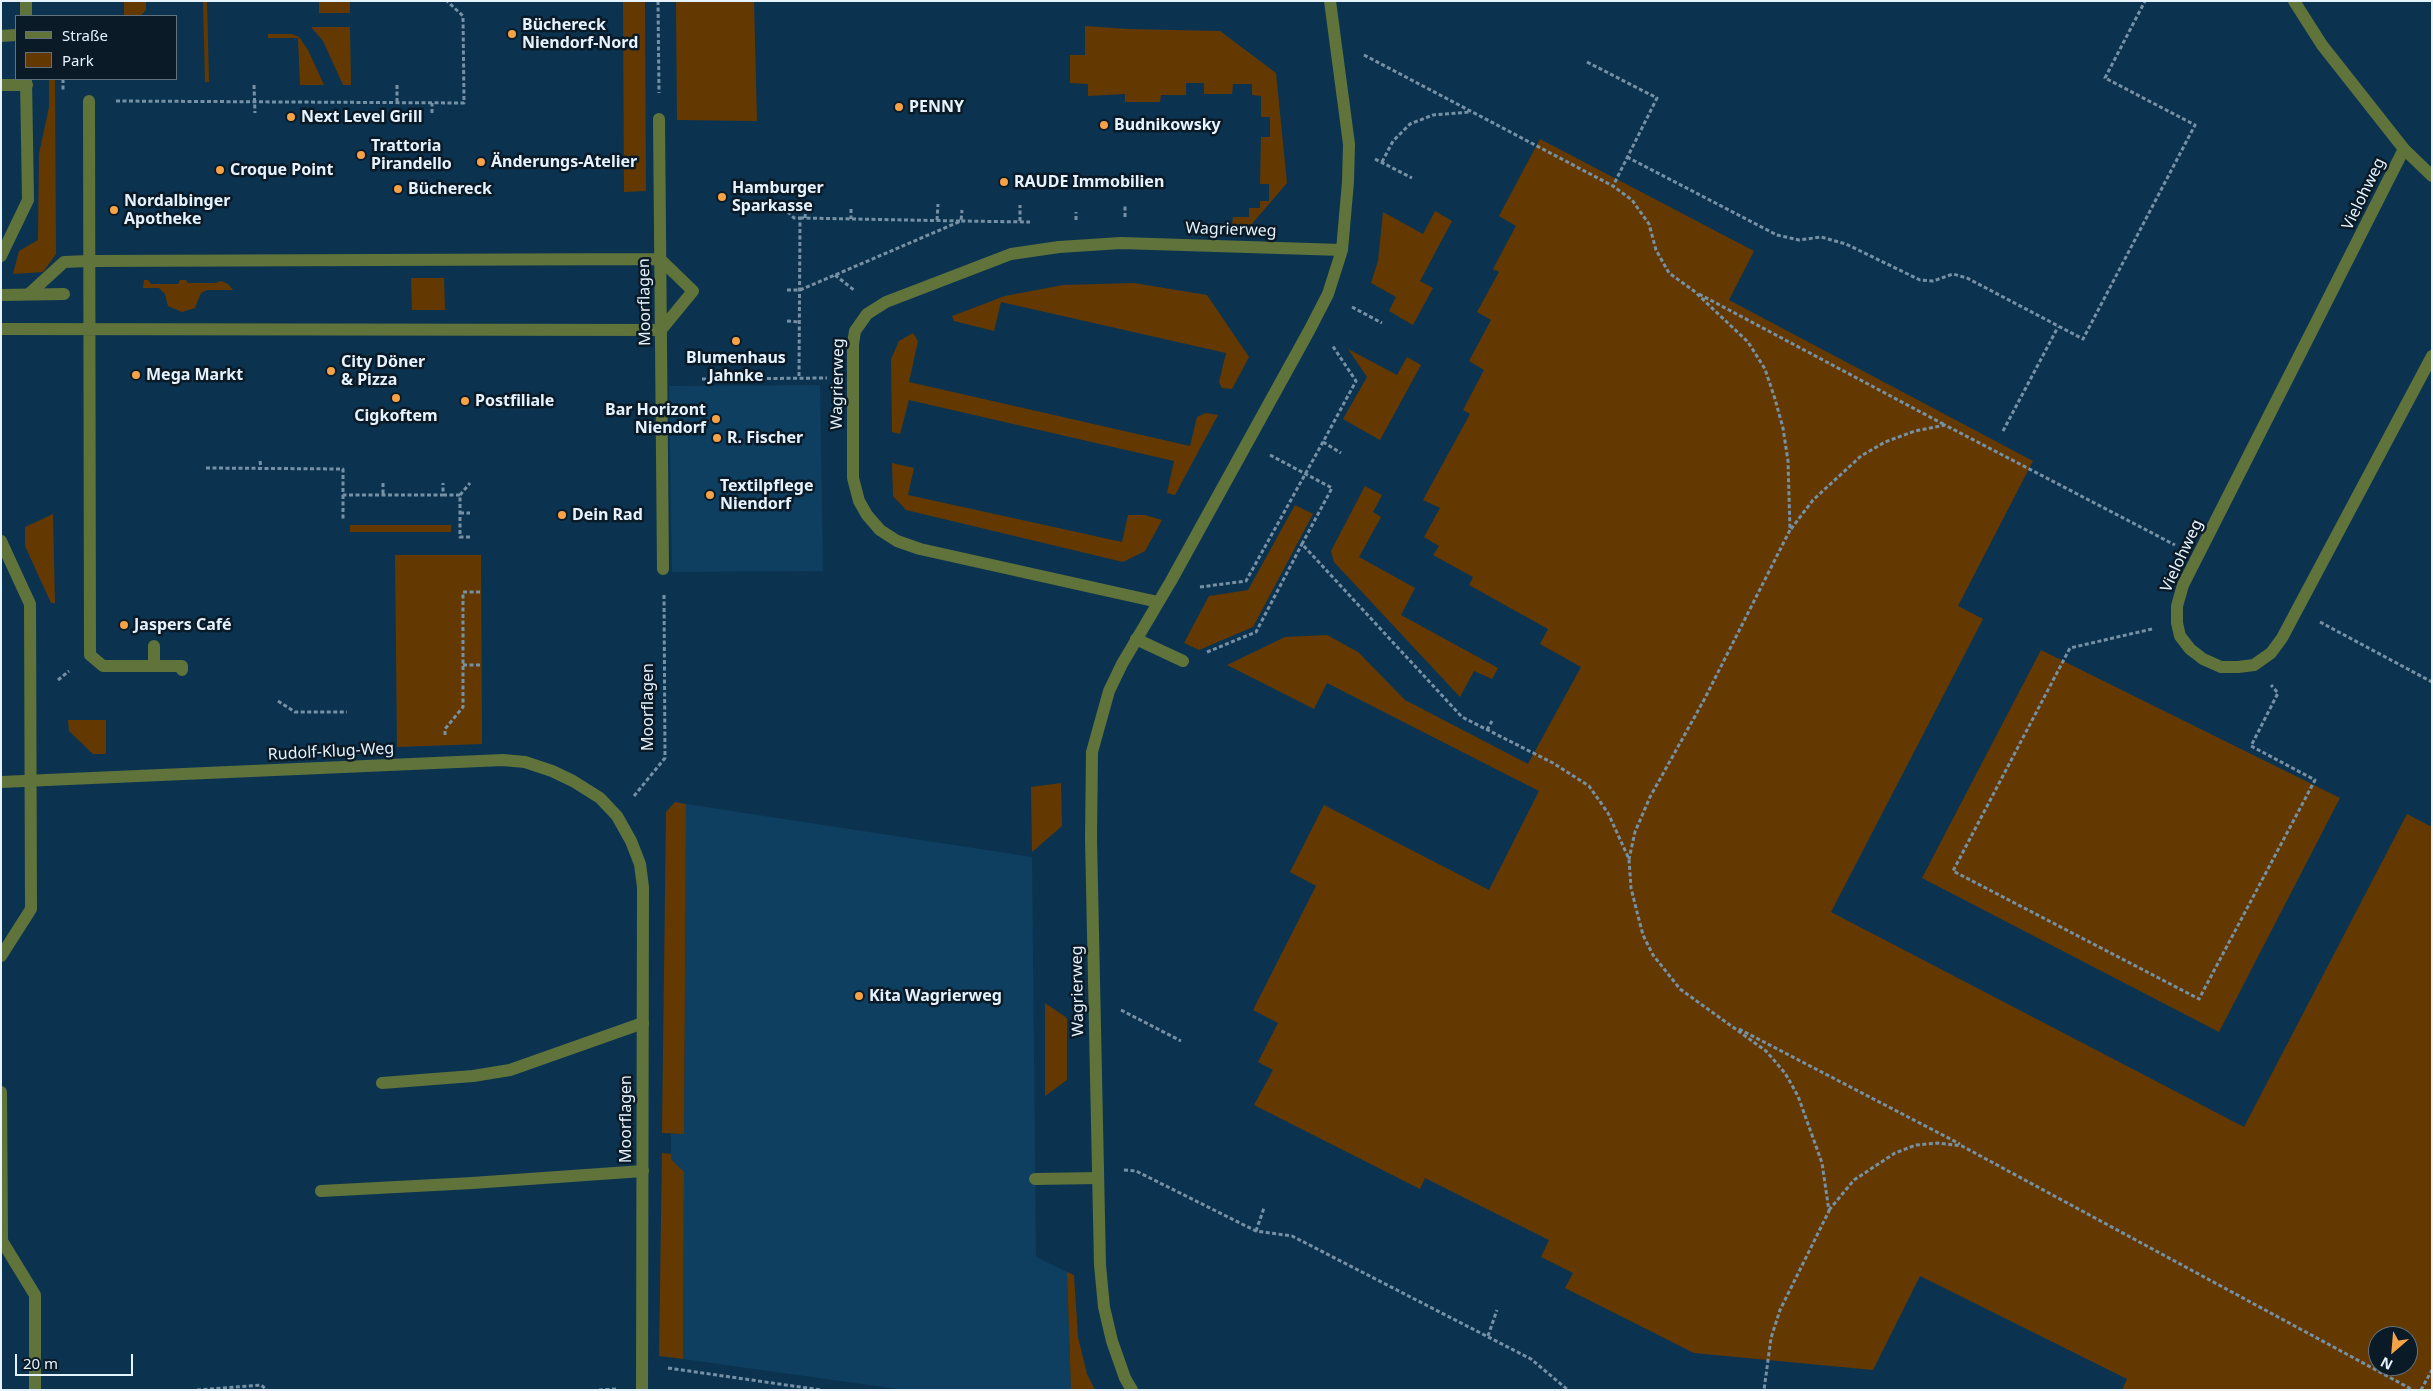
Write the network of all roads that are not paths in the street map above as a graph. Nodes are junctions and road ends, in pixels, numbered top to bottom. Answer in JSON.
{"nodes":[{"id":1,"x":26,"y":1,"type":"edge"},
{"id":2,"x":1330,"y":1,"type":"edge"},
{"id":3,"x":2294,"y":1,"type":"edge"},
{"id":4,"x":26,"y":15,"type":"edge"},
{"id":5,"x":15,"y":35,"type":"edge"},
{"id":6,"x":1,"y":36,"type":"edge"},
{"id":7,"x":26,"y":82,"type":"edge"},
{"id":8,"x":1,"y":85,"type":"edge"},
{"id":9,"x":89,"y":101,"type":"road end"},
{"id":10,"x":659,"y":119,"type":"road end"},
{"id":11,"x":2404,"y":149,"type":"junction"},
{"id":12,"x":2432,"y":176,"type":"edge"},
{"id":13,"x":1342,"y":250,"type":"junction"},
{"id":14,"x":1,"y":256,"type":"edge"},
{"id":15,"x":660,"y":259,"type":"junction"},
{"id":16,"x":89,"y":262,"type":"junction"},
{"id":17,"x":29,"y":294,"type":"junction"},
{"id":18,"x":64,"y":294,"type":"dead end"},
{"id":19,"x":1,"y":295,"type":"edge"},
{"id":20,"x":89,"y":328,"type":"junction"},
{"id":21,"x":1,"y":329,"type":"edge"},
{"id":22,"x":661,"y":330,"type":"junction"},
{"id":23,"x":2432,"y":356,"type":"edge"},
{"id":24,"x":1,"y":540,"type":"edge"},
{"id":25,"x":664,"y":569,"type":"road end"},
{"id":26,"x":1161,"y":597,"type":"junction"},
{"id":27,"x":1136,"y":639,"type":"junction"},
{"id":28,"x":154,"y":646,"type":"dead end"},
{"id":29,"x":1183,"y":661,"type":"road end"},
{"id":30,"x":154,"y":666,"type":"junction"},
{"id":31,"x":182,"y":670,"type":"dead end"},
{"id":32,"x":31,"y":781,"type":"junction"},
{"id":33,"x":1,"y":782,"type":"edge"},
{"id":34,"x":617,"y":816,"type":"joint"},
{"id":35,"x":1,"y":956,"type":"edge"},
{"id":36,"x":643,"y":1023,"type":"junction"},
{"id":37,"x":382,"y":1083,"type":"dead end"},
{"id":38,"x":1,"y":1092,"type":"edge"},
{"id":39,"x":642,"y":1171,"type":"junction"},
{"id":40,"x":1098,"y":1173,"type":"junction"},
{"id":41,"x":1035,"y":1179,"type":"dead end"},
{"id":42,"x":320,"y":1191,"type":"dead end"},
{"id":43,"x":35,"y":1390,"type":"edge"},
{"id":44,"x":642,"y":1390,"type":"edge"},
{"id":45,"x":1132,"y":1390,"type":"edge"}],
"edges":[{"from":1,"to":4,"type":"street"},
{"from":2,"to":13,"type":"street","name":"Wagrierweg"},
{"from":3,"to":11,"type":"street","name":"Vielohweg"},
{"from":5,"to":6,"type":"street"},
{"from":7,"to":8,"type":"street"},
{"from":7,"to":14,"type":"street"},
{"from":9,"to":16,"type":"street"},
{"from":10,"to":15,"type":"street","name":"Moorflagen"},
{"from":11,"to":12,"type":"street","name":"Vielohweg"},
{"from":11,"to":23,"type":"street","name":"Vielohweg"},
{"from":13,"to":26,"type":"street","name":"Wagrierweg"},
{"from":13,"to":26,"type":"street","name":"Wagrierweg"},
{"from":15,"to":16,"type":"street"},
{"from":15,"to":22,"type":"street","name":"Moorflagen"},
{"from":15,"to":22,"type":"street"},
{"from":16,"to":17,"type":"street"},
{"from":16,"to":20,"type":"street"},
{"from":17,"to":18,"type":"street"},
{"from":17,"to":19,"type":"street"},
{"from":20,"to":21,"type":"street"},
{"from":20,"to":22,"type":"street"},
{"from":20,"to":30,"type":"street"},
{"from":22,"to":25,"type":"street","name":"Moorflagen"},
{"from":24,"to":32,"type":"street"},
{"from":26,"to":27,"type":"street","name":"Wagrierweg"},
{"from":27,"to":29,"type":"street"},
{"from":27,"to":40,"type":"street","name":"Wagrierweg"},
{"from":28,"to":30,"type":"street"},
{"from":30,"to":31,"type":"street"},
{"from":32,"to":33,"type":"street","name":"Rudolf-Klug-Weg"},
{"from":32,"to":34,"type":"street","name":"Rudolf-Klug-Weg"},
{"from":32,"to":35,"type":"street"},
{"from":34,"to":36,"type":"street","name":"Moorflagen"},
{"from":36,"to":37,"type":"street"},
{"from":36,"to":39,"type":"street","name":"Moorflagen"},
{"from":38,"to":43,"type":"street"},
{"from":39,"to":42,"type":"street"},
{"from":39,"to":44,"type":"street","name":"Moorflagen"},
{"from":40,"to":41,"type":"street"},
{"from":40,"to":45,"type":"street","name":"Wagrierweg"}]}
